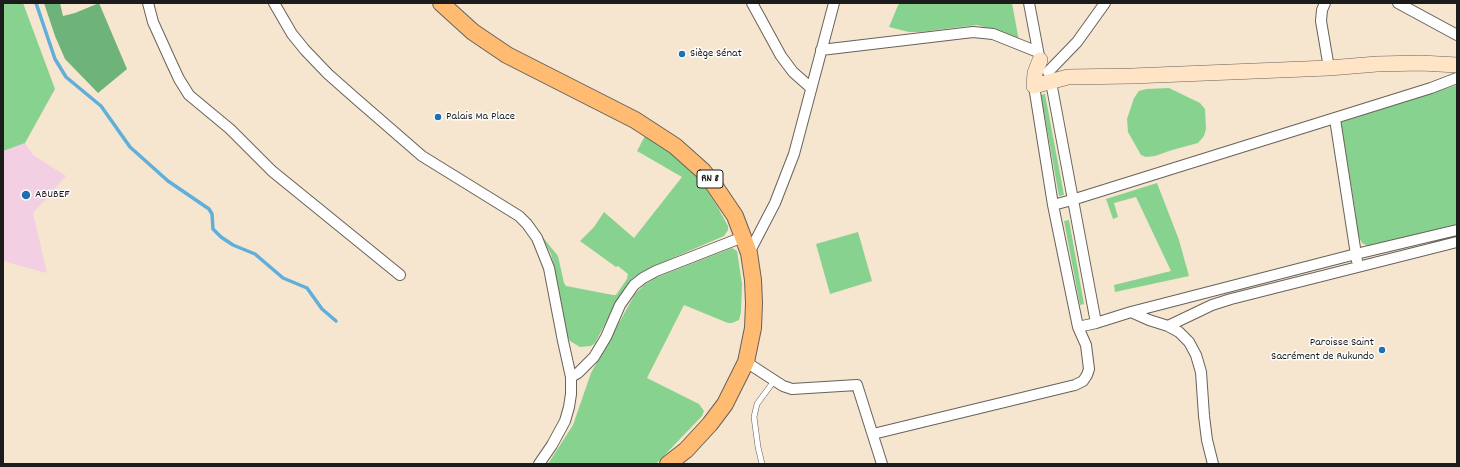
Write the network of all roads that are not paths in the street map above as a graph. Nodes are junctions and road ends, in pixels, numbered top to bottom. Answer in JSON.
{"nodes":[{"id":1,"x":148,"y":3,"type":"edge"},
{"id":2,"x":274,"y":3,"type":"edge"},
{"id":3,"x":441,"y":3,"type":"edge"},
{"id":4,"x":752,"y":3,"type":"edge"},
{"id":5,"x":834,"y":3,"type":"edge"},
{"id":6,"x":1029,"y":3,"type":"edge"},
{"id":7,"x":1105,"y":3,"type":"edge"},
{"id":8,"x":1325,"y":3,"type":"edge"},
{"id":9,"x":1398,"y":3,"type":"edge"},
{"id":10,"x":1457,"y":35,"type":"edge"},
{"id":11,"x":821,"y":50,"type":"junction"},
{"id":12,"x":1457,"y":65,"type":"edge"},
{"id":13,"x":1044,"y":67,"type":"junction"},
{"id":14,"x":1329,"y":68,"type":"junction"},
{"id":15,"x":1457,"y":78,"type":"edge"},
{"id":16,"x":1034,"y":86,"type":"junction"},
{"id":17,"x":811,"y":88,"type":"junction"},
{"id":18,"x":1335,"y":118,"type":"junction"},
{"id":19,"x":1072,"y":200,"type":"junction"},
{"id":20,"x":1053,"y":204,"type":"junction"},
{"id":21,"x":1457,"y":230,"type":"edge"},
{"id":22,"x":743,"y":237,"type":"junction"},
{"id":23,"x":1457,"y":242,"type":"edge"},
{"id":24,"x":749,"y":253,"type":"junction"},
{"id":25,"x":1356,"y":254,"type":"junction"},
{"id":26,"x":1358,"y":267,"type":"junction"},
{"id":27,"x":400,"y":275,"type":"dead end"},
{"id":28,"x":1130,"y":312,"type":"junction"},
{"id":29,"x":1096,"y":323,"type":"junction"},
{"id":30,"x":1168,"y":326,"type":"junction"},
{"id":31,"x":1078,"y":327,"type":"junction"},
{"id":32,"x":746,"y":362,"type":"junction"},
{"id":33,"x":571,"y":377,"type":"junction"},
{"id":34,"x":774,"y":381,"type":"junction"},
{"id":35,"x":873,"y":434,"type":"junction"},
{"id":36,"x":539,"y":464,"type":"edge"},
{"id":37,"x":668,"y":464,"type":"edge"},
{"id":38,"x":762,"y":464,"type":"edge"},
{"id":39,"x":882,"y":464,"type":"edge"},
{"id":40,"x":1213,"y":464,"type":"edge"}],
"edges":[{"from":1,"to":27,"type":"street"},
{"from":2,"to":33,"type":"street"},
{"from":3,"to":22,"type":"main road","number":"RN 8"},
{"from":4,"to":17,"type":"street"},
{"from":5,"to":11,"type":"street"},
{"from":6,"to":13,"type":"street"},
{"from":7,"to":13,"type":"street"},
{"from":8,"to":14,"type":"street"},
{"from":9,"to":10,"type":"street"},
{"from":11,"to":13,"type":"street"},
{"from":11,"to":17,"type":"street"},
{"from":12,"to":14,"type":"street"},
{"from":13,"to":14,"type":"street"},
{"from":13,"to":16,"type":"street"},
{"from":13,"to":16,"type":"street"},
{"from":13,"to":19,"type":"street"},
{"from":15,"to":18,"type":"street"},
{"from":16,"to":20,"type":"street"},
{"from":17,"to":24,"type":"street"},
{"from":18,"to":19,"type":"street"},
{"from":18,"to":25,"type":"street"},
{"from":19,"to":20,"type":"street"},
{"from":19,"to":29,"type":"street"},
{"from":20,"to":31,"type":"street"},
{"from":21,"to":25,"type":"street"},
{"from":22,"to":24,"type":"main road","number":"RN 8"},
{"from":22,"to":33,"type":"street"},
{"from":23,"to":26,"type":"street"},
{"from":24,"to":32,"type":"main road","number":"RN 8"},
{"from":25,"to":26,"type":"street"},
{"from":25,"to":28,"type":"street"},
{"from":26,"to":30,"type":"street"},
{"from":28,"to":29,"type":"street"},
{"from":28,"to":30,"type":"street"},
{"from":29,"to":31,"type":"street"},
{"from":30,"to":40,"type":"street"},
{"from":31,"to":35,"type":"street"},
{"from":32,"to":34,"type":"street"},
{"from":32,"to":37,"type":"main road","number":"RN 8"},
{"from":33,"to":36,"type":"street"},
{"from":34,"to":35,"type":"street"},
{"from":34,"to":38,"type":"lane"},
{"from":35,"to":39,"type":"street"}]}
